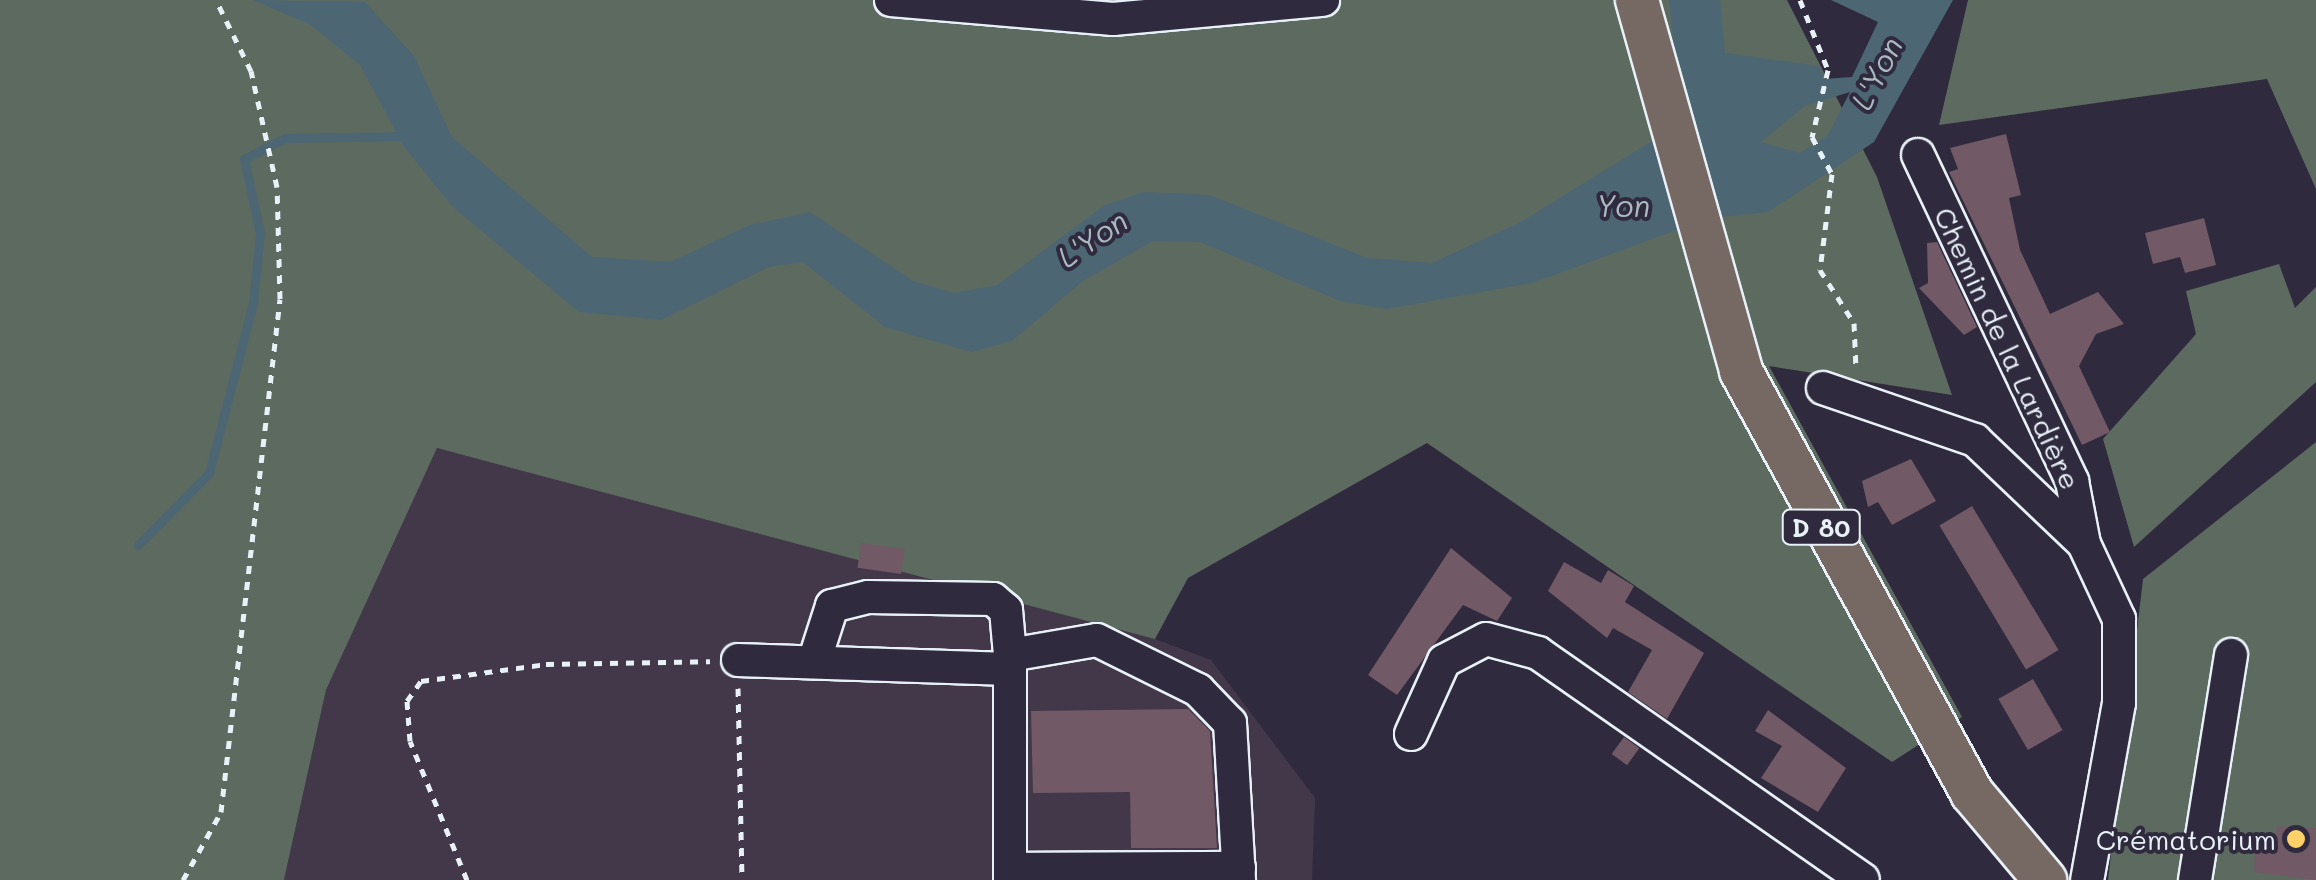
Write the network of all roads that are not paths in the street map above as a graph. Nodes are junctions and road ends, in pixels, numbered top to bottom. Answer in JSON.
{"nodes":[{"id":1,"x":891,"y":0,"type":"edge"},
{"id":2,"x":1323,"y":0,"type":"edge"},
{"id":3,"x":1637,"y":0,"type":"edge"},
{"id":4,"x":1918,"y":154,"type":"dead end"},
{"id":5,"x":1837,"y":392,"type":"road end"},
{"id":6,"x":2084,"y":544,"type":"junction"},
{"id":7,"x":2231,"y":655,"type":"dead end"},
{"id":8,"x":738,"y":660,"type":"road end"},
{"id":9,"x":814,"y":662,"type":"junction"},
{"id":10,"x":1009,"y":662,"type":"junction"},
{"id":11,"x":1411,"y":734,"type":"dead end"},
{"id":12,"x":1972,"y":794,"type":"junction"},
{"id":13,"x":2093,"y":842,"type":"junction"},
{"id":14,"x":1010,"y":874,"type":"edge"},
{"id":15,"x":1239,"y":874,"type":"edge"},
{"id":16,"x":1863,"y":880,"type":"edge"},
{"id":17,"x":2002,"y":880,"type":"edge"},
{"id":18,"x":2045,"y":880,"type":"edge"},
{"id":19,"x":2061,"y":880,"type":"edge"},
{"id":20,"x":2087,"y":880,"type":"edge"},
{"id":21,"x":2196,"y":880,"type":"edge"}],
"edges":[{"from":1,"to":2,"type":"street"},
{"from":3,"to":12,"type":"main road","number":"D 80"},
{"from":4,"to":6,"type":"street","name":"Chemin de la Lardière"},
{"from":5,"to":6,"type":"street","name":"Chemin de la Lardière"},
{"from":6,"to":13,"type":"street","name":"Chemin de la Lardière"},
{"from":7,"to":21,"type":"street"},
{"from":8,"to":9,"type":"street"},
{"from":9,"to":10,"type":"street"},
{"from":9,"to":10,"type":"street"},
{"from":10,"to":14,"type":"street"},
{"from":10,"to":15,"type":"street"},
{"from":11,"to":16,"type":"street"},
{"from":12,"to":17,"type":"main road","number":"D 80"},
{"from":12,"to":18,"type":"main road","number":"D 80"},
{"from":13,"to":19,"type":"street"},
{"from":13,"to":20,"type":"street","name":"Chemin de la Lardière"},
{"from":14,"to":15,"type":"street"}]}
